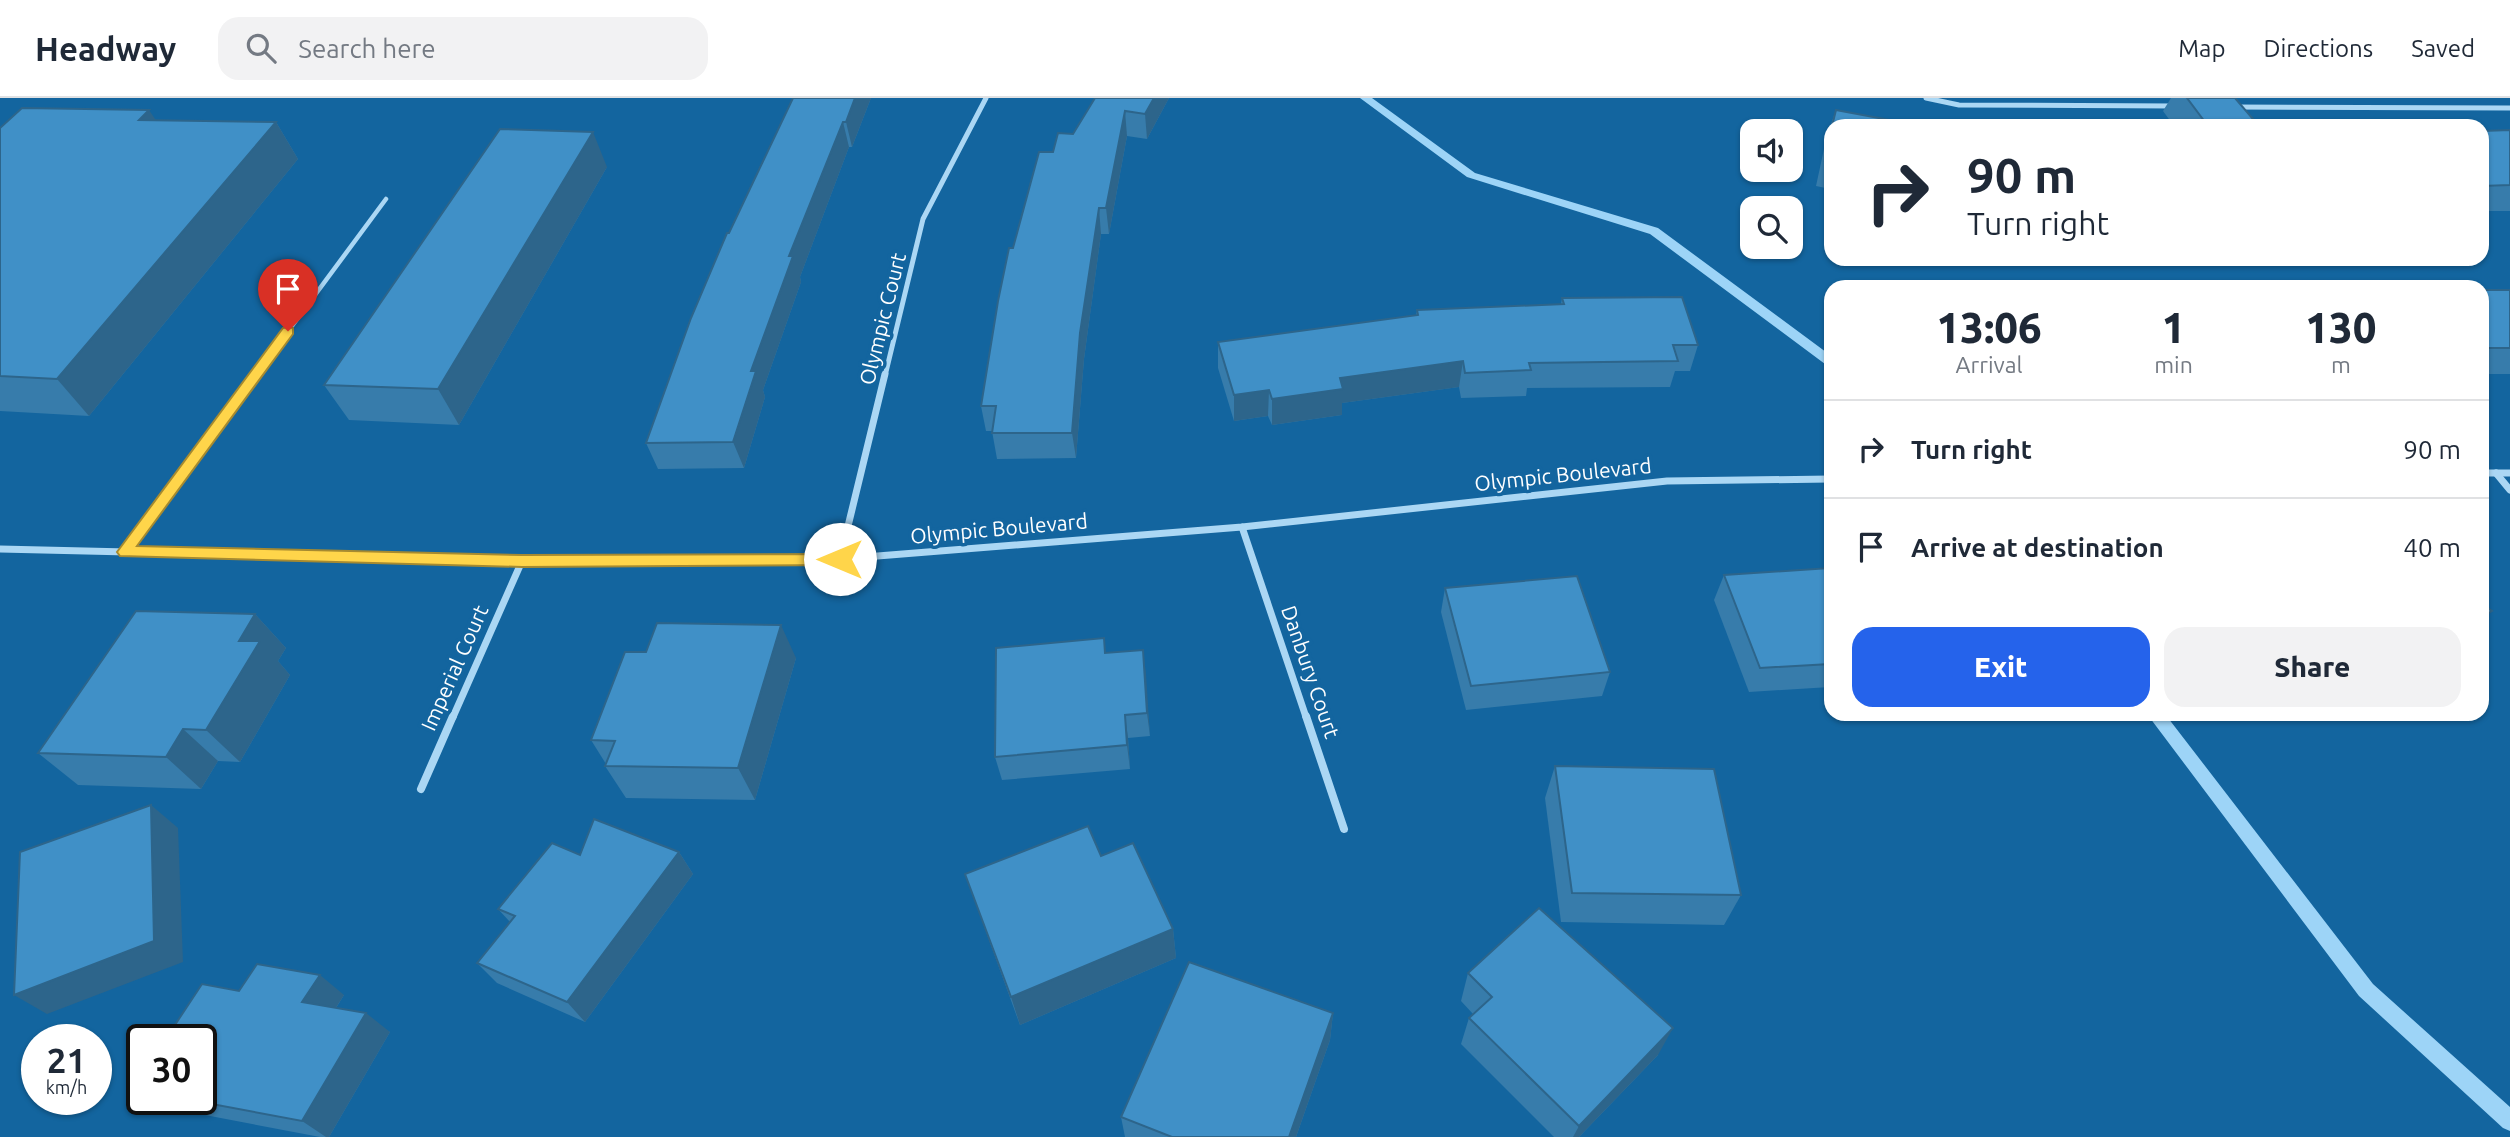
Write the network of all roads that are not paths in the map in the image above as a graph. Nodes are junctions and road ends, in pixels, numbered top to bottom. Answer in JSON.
{"nodes":[{"id":1,"x":986,"y":98,"type":"edge"},
{"id":2,"x":1926,"y":98,"type":"edge"},
{"id":3,"x":2179,"y":106,"type":"dead end"},
{"id":4,"x":2221,"y":107,"type":"edge"},
{"id":5,"x":2510,"y":108,"type":"edge"},
{"id":6,"x":386,"y":199,"type":"dead end"},
{"id":7,"x":2496,"y":473,"type":"junction"},
{"id":8,"x":2510,"y":473,"type":"edge"},
{"id":9,"x":2489,"y":474,"type":"edge"},
{"id":10,"x":1824,"y":479,"type":"edge"},
{"id":11,"x":2510,"y":490,"type":"edge"},
{"id":12,"x":1242,"y":527,"type":"junction"},
{"id":13,"x":0,"y":549,"type":"edge"},
{"id":14,"x":125,"y":552,"type":"junction"},
{"id":15,"x":840,"y":559,"type":"junction"},
{"id":16,"x":522,"y":561,"type":"junction"},
{"id":17,"x":421,"y":789,"type":"dead end"},
{"id":18,"x":1344,"y":829,"type":"dead end"}],
"edges":[{"from":1,"to":15,"type":"street","name":"Olympic Court"},
{"from":2,"to":3,"type":"street"},
{"from":4,"to":5,"type":"street"},
{"from":6,"to":14,"type":"lane"},
{"from":7,"to":8,"type":"street"},
{"from":7,"to":9,"type":"street"},
{"from":7,"to":11,"type":"street"},
{"from":10,"to":12,"type":"street","name":"Olympic Boulevard"},
{"from":12,"to":15,"type":"street","name":"Olympic Boulevard"},
{"from":12,"to":18,"type":"street","name":"Danbury Court"},
{"from":13,"to":14,"type":"street","name":"Olympic Boulevard"},
{"from":14,"to":16,"type":"street","name":"Olympic Boulevard"},
{"from":15,"to":16,"type":"street","name":"Olympic Boulevard"},
{"from":16,"to":17,"type":"street","name":"Imperial Court"}]}
